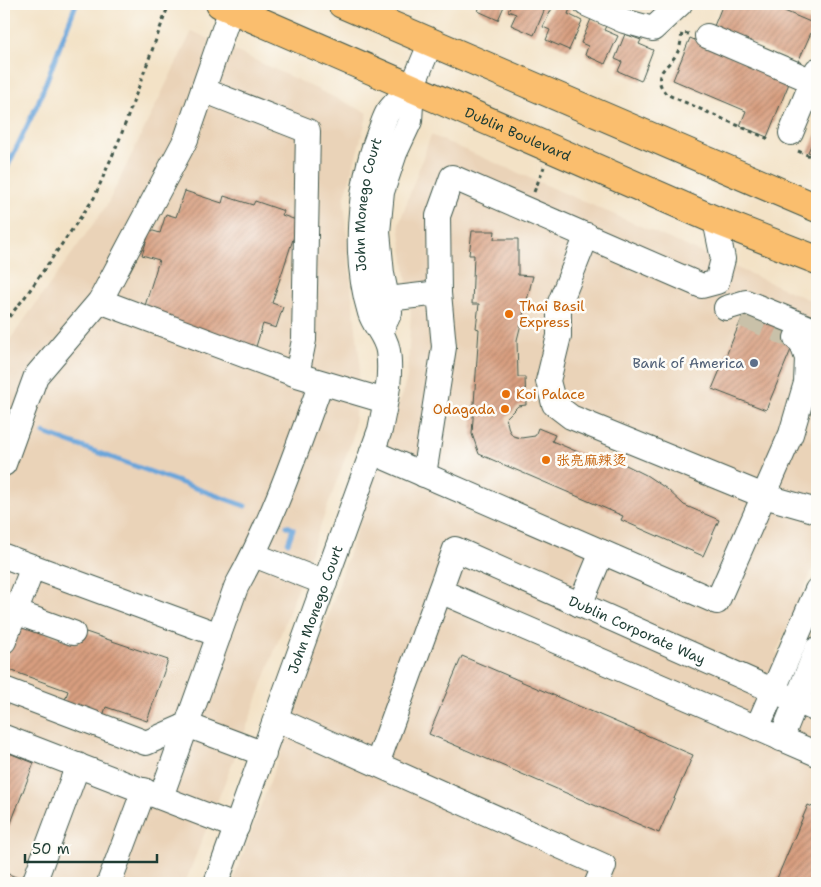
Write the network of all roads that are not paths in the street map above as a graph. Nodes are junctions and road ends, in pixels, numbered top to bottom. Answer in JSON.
{"nodes":[{"id":1,"x":342,"y":4,"type":"edge"},
{"id":2,"x":586,"y":4,"type":"edge"},
{"id":3,"x":680,"y":4,"type":"edge"},
{"id":4,"x":226,"y":6,"type":"edge"},
{"id":5,"x":707,"y":36,"type":"road end"},
{"id":6,"x":431,"y":42,"type":"junction"},
{"id":7,"x":816,"y":78,"type":"edge"},
{"id":8,"x":412,"y":87,"type":"junction"},
{"id":9,"x":203,"y":90,"type":"junction"},
{"id":10,"x":789,"y":142,"type":"road end"},
{"id":11,"x":817,"y":208,"type":"edge"},
{"id":12,"x":715,"y":220,"type":"junction"},
{"id":13,"x":587,"y":235,"type":"junction"},
{"id":14,"x":817,"y":260,"type":"edge"},
{"id":15,"x":439,"y":293,"type":"junction"},
{"id":16,"x":698,"y":297,"type":"dead end"},
{"id":17,"x":388,"y":299,"type":"junction"},
{"id":18,"x":100,"y":300,"type":"junction"},
{"id":19,"x":381,"y":331,"type":"junction"},
{"id":20,"x":806,"y":338,"type":"edge"},
{"id":21,"x":297,"y":375,"type":"junction"},
{"id":22,"x":812,"y":377,"type":"edge"},
{"id":23,"x":321,"y":382,"type":"junction"},
{"id":24,"x":385,"y":402,"type":"junction"},
{"id":25,"x":372,"y":452,"type":"junction"},
{"id":26,"x":4,"y":464,"type":"edge"},
{"id":27,"x":424,"y":475,"type":"junction"},
{"id":28,"x":764,"y":496,"type":"junction"},
{"id":29,"x":817,"y":511,"type":"edge"},
{"id":30,"x":602,"y":552,"type":"junction"},
{"id":31,"x":254,"y":555,"type":"junction"},
{"id":32,"x":4,"y":556,"type":"edge"},
{"id":33,"x":33,"y":567,"type":"junction"},
{"id":34,"x":326,"y":583,"type":"junction"},
{"id":35,"x":817,"y":590,"type":"edge"},
{"id":36,"x":440,"y":591,"type":"junction"},
{"id":37,"x":580,"y":605,"type":"junction"},
{"id":38,"x":9,"y":610,"type":"edge"},
{"id":39,"x":73,"y":633,"type":"dead end"},
{"id":40,"x":219,"y":635,"type":"junction"},
{"id":41,"x":4,"y":641,"type":"edge"},
{"id":42,"x":817,"y":650,"type":"edge"},
{"id":43,"x":4,"y":690,"type":"edge"},
{"id":44,"x":773,"y":690,"type":"junction"},
{"id":45,"x":796,"y":701,"type":"junction"},
{"id":46,"x":817,"y":710,"type":"edge"},
{"id":47,"x":276,"y":718,"type":"junction"},
{"id":48,"x":187,"y":725,"type":"junction"},
{"id":49,"x":757,"y":728,"type":"junction"},
{"id":50,"x":4,"y":737,"type":"edge"},
{"id":51,"x":781,"y":739,"type":"junction"},
{"id":52,"x":264,"y":754,"type":"junction"},
{"id":53,"x":817,"y":754,"type":"edge"},
{"id":54,"x":377,"y":764,"type":"junction"},
{"id":55,"x":78,"y":766,"type":"junction"},
{"id":56,"x":152,"y":794,"type":"junction"},
{"id":57,"x":237,"y":826,"type":"junction"},
{"id":58,"x":34,"y":883,"type":"edge"},
{"id":59,"x":108,"y":883,"type":"edge"},
{"id":60,"x":216,"y":883,"type":"edge"},
{"id":61,"x":596,"y":883,"type":"edge"}],
"edges":[{"from":1,"to":6,"type":"main road"},
{"from":2,"to":3,"type":"street"},
{"from":4,"to":8,"type":"main road","name":"Dublin Boulevard"},
{"from":4,"to":9,"type":"street"},
{"from":5,"to":7,"type":"street"},
{"from":6,"to":8,"type":"street","name":"John Monego Court"},
{"from":6,"to":11,"type":"main road"},
{"from":7,"to":10,"type":"street"},
{"from":8,"to":12,"type":"main road","name":"Dublin Boulevard"},
{"from":8,"to":17,"type":"street","name":"John Monego Court"},
{"from":8,"to":19,"type":"street","name":"John Monego Court"},
{"from":9,"to":18,"type":"street"},
{"from":9,"to":21,"type":"street"},
{"from":12,"to":13,"type":"street"},
{"from":12,"to":14,"type":"main road","name":"Dublin Boulevard"},
{"from":13,"to":15,"type":"street"},
{"from":13,"to":28,"type":"street"},
{"from":15,"to":17,"type":"street"},
{"from":15,"to":27,"type":"street"},
{"from":16,"to":20,"type":"street"},
{"from":17,"to":19,"type":"street","name":"John Monego Court"},
{"from":18,"to":21,"type":"street"},
{"from":18,"to":26,"type":"street"},
{"from":19,"to":24,"type":"street","name":"John Monego Court"},
{"from":20,"to":22,"type":"street"},
{"from":21,"to":23,"type":"street"},
{"from":22,"to":28,"type":"street"},
{"from":23,"to":24,"type":"street"},
{"from":23,"to":31,"type":"street"},
{"from":24,"to":25,"type":"street","name":"John Monego Court"},
{"from":25,"to":27,"type":"street"},
{"from":25,"to":34,"type":"street","name":"John Monego Court"},
{"from":27,"to":30,"type":"street"},
{"from":28,"to":29,"type":"street"},
{"from":28,"to":30,"type":"street"},
{"from":30,"to":37,"type":"street"},
{"from":31,"to":34,"type":"street"},
{"from":31,"to":40,"type":"street"},
{"from":32,"to":33,"type":"street"},
{"from":33,"to":38,"type":"street"},
{"from":33,"to":40,"type":"street"},
{"from":34,"to":47,"type":"street","name":"John Monego Court"},
{"from":35,"to":44,"type":"street"},
{"from":36,"to":37,"type":"street","name":"Dublin Corporate Way"},
{"from":36,"to":49,"type":"street"},
{"from":36,"to":54,"type":"street"},
{"from":37,"to":44,"type":"street","name":"Dublin Corporate Way"},
{"from":38,"to":39,"type":"street"},
{"from":38,"to":41,"type":"street"},
{"from":40,"to":48,"type":"street"},
{"from":42,"to":45,"type":"street"},
{"from":43,"to":48,"type":"street"},
{"from":44,"to":45,"type":"street","name":"Dublin Corporate Way"},
{"from":44,"to":49,"type":"street"},
{"from":45,"to":46,"type":"street","name":"Dublin Corporate Way"},
{"from":45,"to":51,"type":"street"},
{"from":47,"to":52,"type":"street","name":"John Monego Court"},
{"from":47,"to":54,"type":"street"},
{"from":48,"to":52,"type":"street"},
{"from":48,"to":56,"type":"street"},
{"from":49,"to":51,"type":"street"},
{"from":50,"to":55,"type":"street"},
{"from":51,"to":53,"type":"street"},
{"from":52,"to":57,"type":"street","name":"John Monego Court"},
{"from":54,"to":61,"type":"street"},
{"from":55,"to":56,"type":"street"},
{"from":55,"to":58,"type":"street"},
{"from":56,"to":57,"type":"street"},
{"from":56,"to":59,"type":"street"},
{"from":57,"to":60,"type":"street","name":"John Monego Court"}]}
